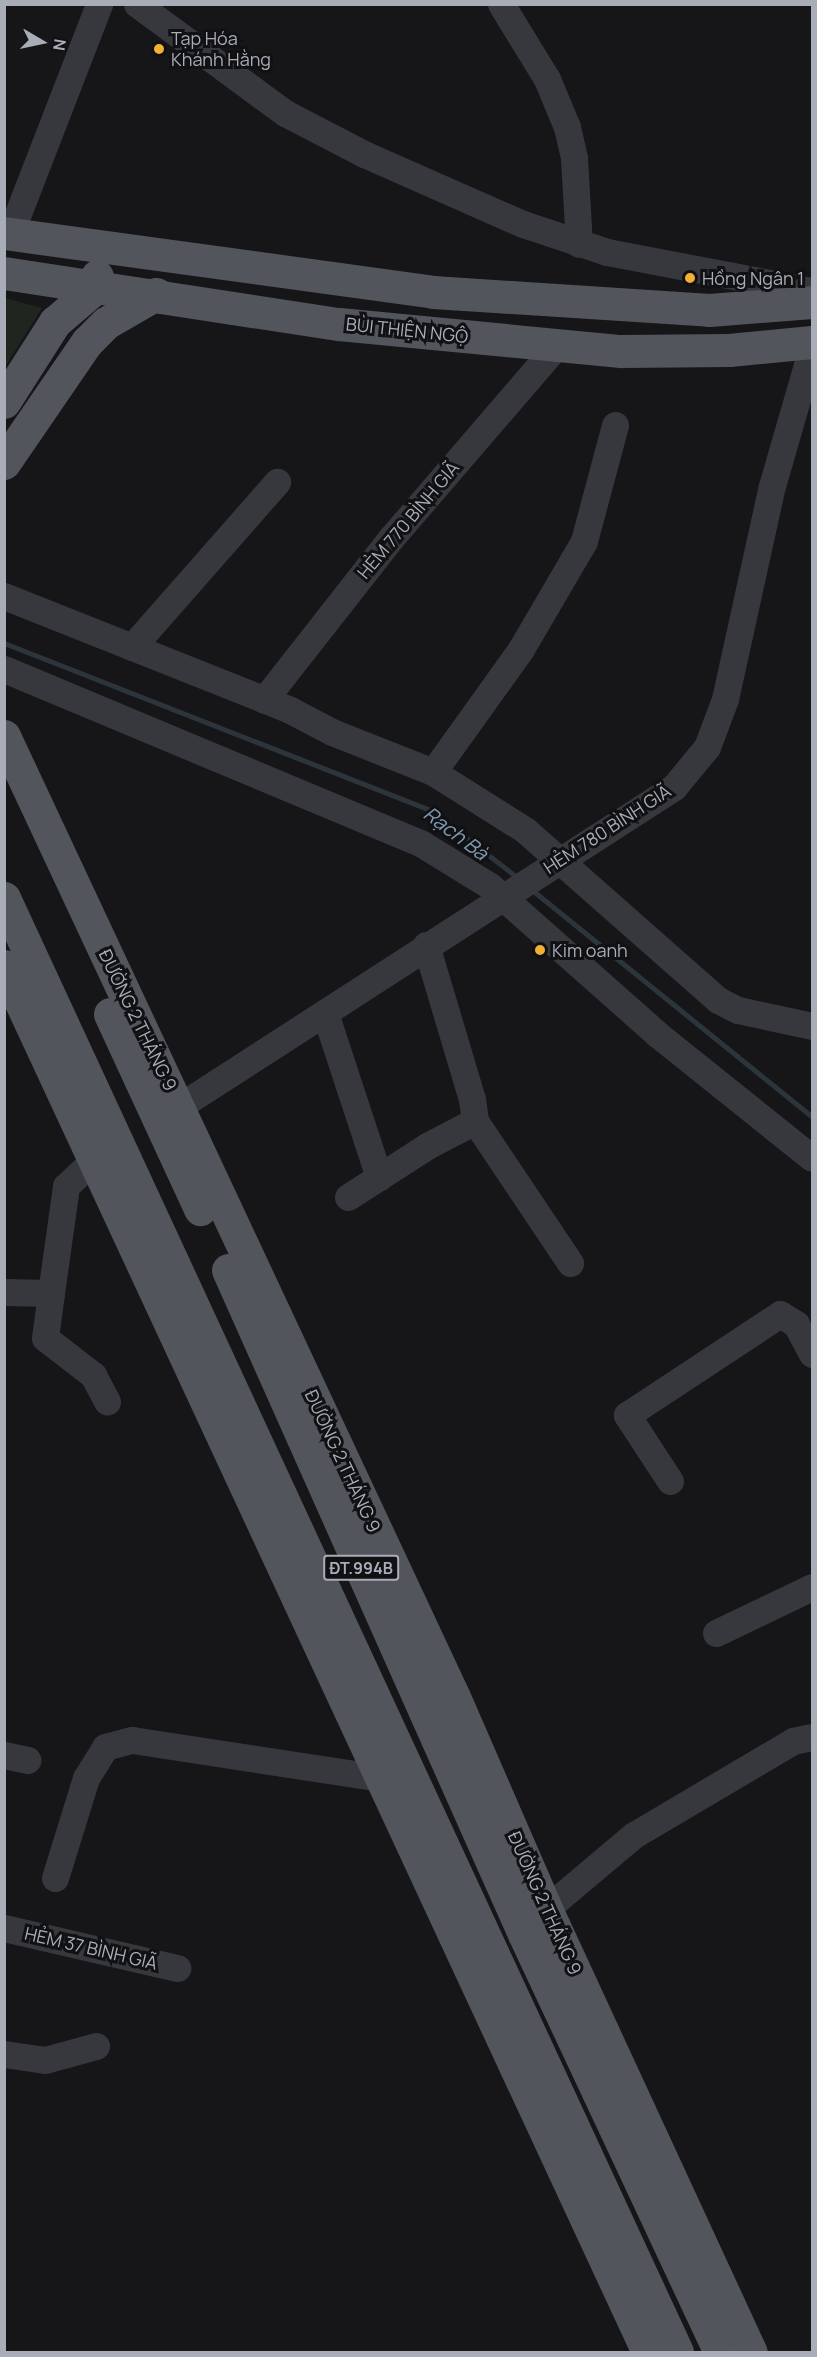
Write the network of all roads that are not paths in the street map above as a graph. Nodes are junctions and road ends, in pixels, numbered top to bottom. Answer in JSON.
{"nodes":[{"id":1,"x":99,"y":4,"type":"edge"},
{"id":2,"x":137,"y":4,"type":"edge"},
{"id":3,"x":501,"y":4,"type":"edge"},
{"id":4,"x":7,"y":234,"type":"edge"},
{"id":5,"x":579,"y":244,"type":"junction"},
{"id":6,"x":102,"y":248,"type":"junction"},
{"id":7,"x":161,"y":257,"type":"junction"},
{"id":8,"x":4,"y":273,"type":"edge"},
{"id":9,"x":96,"y":288,"type":"junction"},
{"id":10,"x":813,"y":291,"type":"edge"},
{"id":11,"x":155,"y":297,"type":"junction"},
{"id":12,"x":813,"y":302,"type":"edge"},
{"id":13,"x":813,"y":342,"type":"edge"},
{"id":14,"x":557,"y":345,"type":"junction"},
{"id":15,"x":813,"y":347,"type":"edge"},
{"id":16,"x":4,"y":402,"type":"edge"},
{"id":17,"x":615,"y":425,"type":"dead end"},
{"id":18,"x":4,"y":463,"type":"edge"},
{"id":19,"x":277,"y":482,"type":"dead end"},
{"id":20,"x":4,"y":596,"type":"edge"},
{"id":21,"x":132,"y":647,"type":"junction"},
{"id":22,"x":4,"y":669,"type":"edge"},
{"id":23,"x":264,"y":700,"type":"junction"},
{"id":24,"x":4,"y":735,"type":"edge"},
{"id":25,"x":433,"y":772,"type":"junction"},
{"id":26,"x":4,"y":783,"type":"edge"},
{"id":27,"x":559,"y":861,"type":"junction"},
{"id":28,"x":503,"y":897,"type":"junction"},
{"id":29,"x":4,"y":898,"type":"edge"},
{"id":30,"x":426,"y":945,"type":"junction"},
{"id":31,"x":4,"y":966,"type":"edge"},
{"id":32,"x":326,"y":1012,"type":"junction"},
{"id":33,"x":813,"y":1026,"type":"edge"},
{"id":34,"x":180,"y":1106,"type":"junction"},
{"id":35,"x":475,"y":1121,"type":"junction"},
{"id":36,"x":813,"y":1158,"type":"edge"},
{"id":37,"x":94,"y":1160,"type":"junction"},
{"id":38,"x":380,"y":1177,"type":"junction"},
{"id":39,"x":348,"y":1197,"type":"dead end"},
{"id":40,"x":215,"y":1216,"type":"junction"},
{"id":41,"x":145,"y":1237,"type":"junction"},
{"id":42,"x":570,"y":1263,"type":"dead end"},
{"id":43,"x":4,"y":1292,"type":"edge"},
{"id":44,"x":51,"y":1293,"type":"junction"},
{"id":45,"x":813,"y":1354,"type":"edge"},
{"id":46,"x":107,"y":1401,"type":"dead end"},
{"id":47,"x":670,"y":1481,"type":"dead end"},
{"id":48,"x":813,"y":1587,"type":"edge"},
{"id":49,"x":716,"y":1633,"type":"dead end"},
{"id":50,"x":813,"y":1737,"type":"edge"},
{"id":51,"x":380,"y":1778,"type":"junction"},
{"id":52,"x":55,"y":1878,"type":"dead end"},
{"id":53,"x":546,"y":1909,"type":"junction"},
{"id":54,"x":4,"y":1928,"type":"edge"},
{"id":55,"x":524,"y":1934,"type":"junction"},
{"id":56,"x":478,"y":1957,"type":"junction"},
{"id":57,"x":177,"y":1968,"type":"dead end"},
{"id":58,"x":96,"y":2046,"type":"dead end"},
{"id":59,"x":4,"y":2054,"type":"edge"},
{"id":60,"x":648,"y":2352,"type":"edge"},
{"id":61,"x":677,"y":2352,"type":"edge"},
{"id":62,"x":720,"y":2352,"type":"edge"},
{"id":63,"x":751,"y":2352,"type":"edge"}],
"edges":[{"from":1,"to":4,"type":"street"},
{"from":2,"to":5,"type":"street"},
{"from":3,"to":5,"type":"street"},
{"from":4,"to":6,"type":"main road"},
{"from":5,"to":10,"type":"street"},
{"from":6,"to":7,"type":"main road"},
{"from":6,"to":9,"type":"main road"},
{"from":7,"to":11,"type":"main road"},
{"from":7,"to":12,"type":"main road"},
{"from":8,"to":9,"type":"main road","name":"BÙI THIỆN NGỘ"},
{"from":9,"to":11,"type":"main road","name":"BÙI THIỆN NGỘ"},
{"from":9,"to":16,"type":"main road"},
{"from":11,"to":14,"type":"main road","name":"BÙI THIỆN NGỘ"},
{"from":11,"to":18,"type":"main road"},
{"from":13,"to":14,"type":"main road","name":"BÙI THIỆN NGỘ"},
{"from":14,"to":23,"type":"street","name":"HẺM 770 BÌNH GIÃ"},
{"from":15,"to":27,"type":"street","name":"HẺM 780 BÌNH GIÃ"},
{"from":17,"to":25,"type":"street"},
{"from":19,"to":21,"type":"street"},
{"from":20,"to":21,"type":"street"},
{"from":21,"to":23,"type":"street"},
{"from":22,"to":28,"type":"street"},
{"from":23,"to":25,"type":"street"},
{"from":24,"to":34,"type":"main road","name":"ĐƯỜNG 2 THÁNG 9","number":"ĐT.994B"},
{"from":25,"to":27,"type":"street"},
{"from":26,"to":40,"type":"main road","name":"ĐƯỜNG 2 THÁNG 9","number":"ĐT.994B"},
{"from":27,"to":28,"type":"street","name":"HẺM 780 BÌNH GIÃ"},
{"from":27,"to":33,"type":"street"},
{"from":28,"to":30,"type":"street","name":"HẺM 780 BÌNH GIÃ"},
{"from":28,"to":36,"type":"street"},
{"from":29,"to":41,"type":"main road","number":"ĐT.994B"},
{"from":30,"to":32,"type":"street","name":"HẺM 780 BÌNH GIÃ"},
{"from":30,"to":35,"type":"street"},
{"from":31,"to":37,"type":"main road","number":"ĐT.994B"},
{"from":32,"to":34,"type":"street","name":"HẺM 780 BÌNH GIÃ"},
{"from":32,"to":38,"type":"street"},
{"from":34,"to":40,"type":"main road","name":"ĐƯỜNG 2 THÁNG 9","number":"ĐT.994B"},
{"from":35,"to":38,"type":"street"},
{"from":35,"to":42,"type":"street"},
{"from":37,"to":41,"type":"main road","number":"ĐT.994B"},
{"from":37,"to":44,"type":"street"},
{"from":38,"to":39,"type":"street"},
{"from":40,"to":53,"type":"main road","name":"ĐƯỜNG 2 THÁNG 9","number":"ĐT.994B"},
{"from":40,"to":55,"type":"main road","name":"ĐƯỜNG 2 THÁNG 9","number":"ĐT.994B"},
{"from":41,"to":51,"type":"main road","number":"ĐT.994B"},
{"from":41,"to":56,"type":"main road","number":"ĐT.994B"},
{"from":43,"to":44,"type":"street"},
{"from":44,"to":46,"type":"street"},
{"from":45,"to":47,"type":"street"},
{"from":48,"to":49,"type":"street"},
{"from":50,"to":53,"type":"street"},
{"from":51,"to":52,"type":"street"},
{"from":51,"to":56,"type":"main road","number":"ĐT.994B"},
{"from":53,"to":55,"type":"main road"},
{"from":53,"to":63,"type":"main road","name":"ĐƯỜNG 2 THÁNG 9","number":"ĐT.994B"},
{"from":54,"to":57,"type":"street","name":"HẺM 37 BÌNH GIÃ"},
{"from":55,"to":56,"type":"main road"},
{"from":55,"to":62,"type":"main road","name":"ĐƯỜNG 2 THÁNG 9","number":"ĐT.994B"},
{"from":56,"to":60,"type":"main road","number":"ĐT.994B"},
{"from":56,"to":61,"type":"main road","number":"ĐT.994B"},
{"from":58,"to":59,"type":"street"}]}
